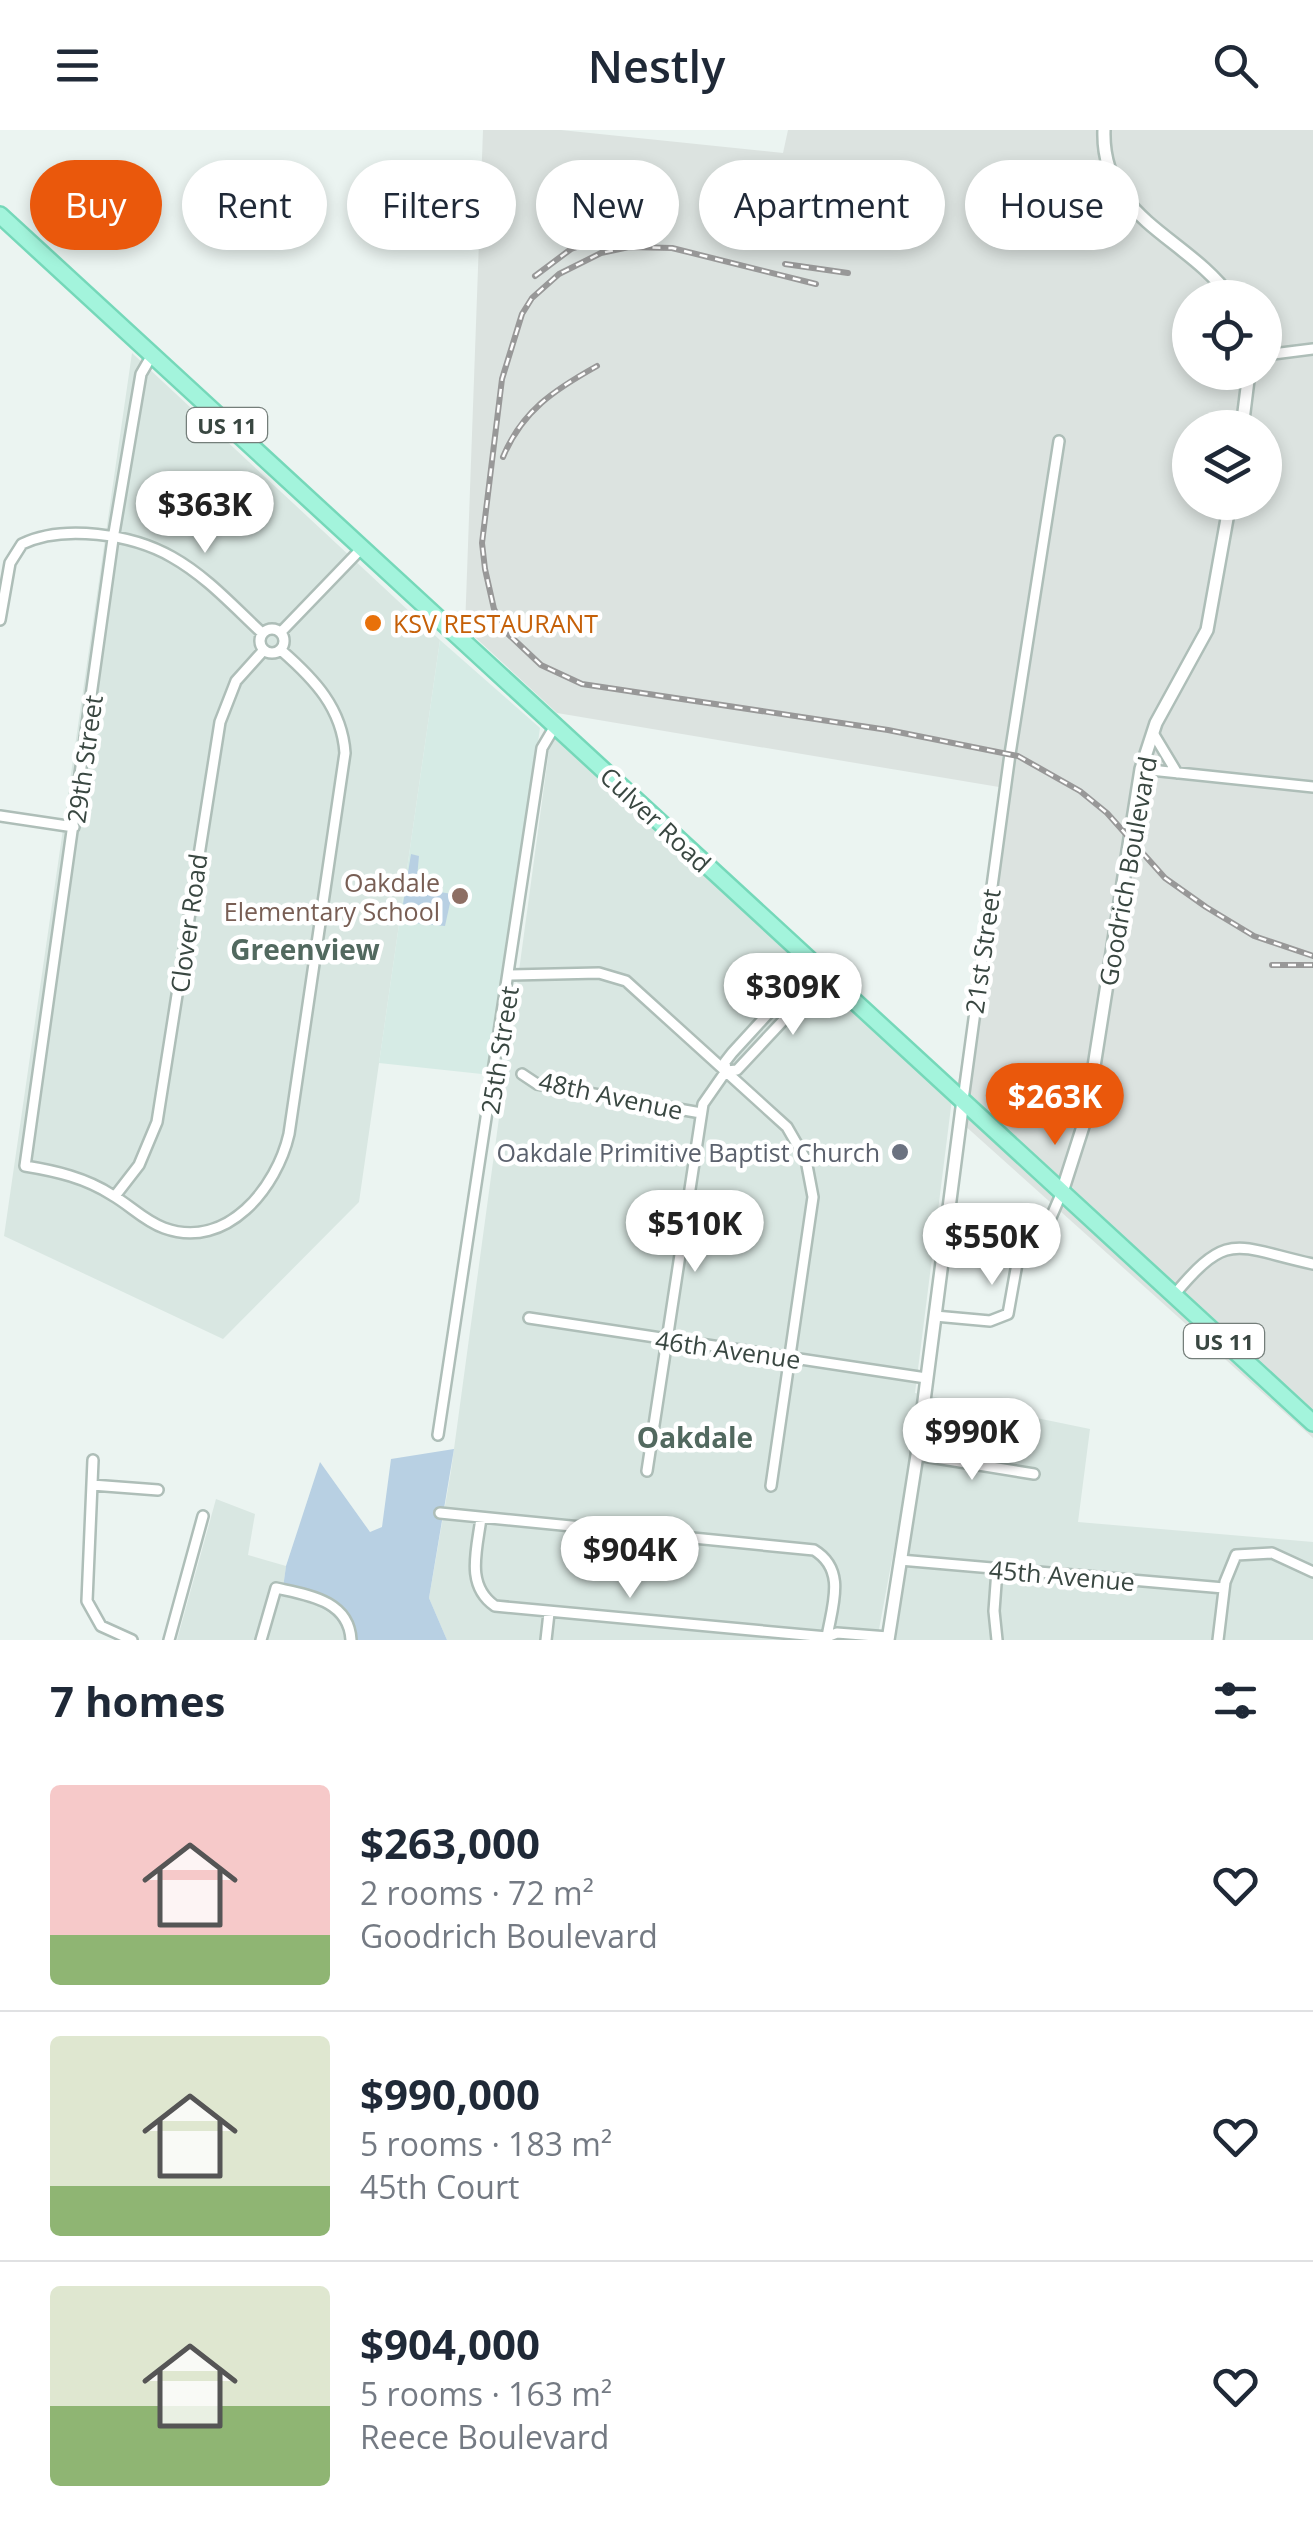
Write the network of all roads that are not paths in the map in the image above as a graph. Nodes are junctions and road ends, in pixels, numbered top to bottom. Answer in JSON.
{"nodes":[{"id":1,"x":1104,"y":130,"type":"edge"},
{"id":2,"x":0,"y":214,"type":"edge"},
{"id":3,"x":1216,"y":280,"type":"edge"},
{"id":4,"x":1313,"y":350,"type":"edge"},
{"id":5,"x":1282,"y":353,"type":"edge"},
{"id":6,"x":152,"y":355,"type":"junction"},
{"id":7,"x":1060,"y":441,"type":"dead end"},
{"id":8,"x":1227,"y":520,"type":"edge"},
{"id":9,"x":114,"y":539,"type":"junction"},
{"id":10,"x":361,"y":549,"type":"junction"},
{"id":11,"x":2,"y":595,"type":"edge"},
{"id":12,"x":0,"y":620,"type":"edge"},
{"id":13,"x":261,"y":632,"type":"junction"},
{"id":14,"x":281,"y":632,"type":"junction"},
{"id":15,"x":263,"y":651,"type":"junction"},
{"id":16,"x":282,"y":651,"type":"junction"},
{"id":17,"x":555,"y":726,"type":"junction"},
{"id":18,"x":1152,"y":732,"type":"junction"},
{"id":19,"x":1141,"y":768,"type":"junction"},
{"id":20,"x":1176,"y":774,"type":"junction"},
{"id":21,"x":1313,"y":788,"type":"edge"},
{"id":22,"x":0,"y":816,"type":"edge"},
{"id":23,"x":74,"y":827,"type":"junction"},
{"id":24,"x":820,"y":970,"type":"junction"},
{"id":25,"x":511,"y":975,"type":"junction"},
{"id":26,"x":726,"y":1071,"type":"junction"},
{"id":27,"x":522,"y":1074,"type":"dead end"},
{"id":28,"x":963,"y":1100,"type":"junction"},
{"id":29,"x":701,"y":1113,"type":"junction"},
{"id":30,"x":1062,"y":1192,"type":"junction"},
{"id":31,"x":114,"y":1196,"type":"junction"},
{"id":32,"x":1313,"y":1264,"type":"edge"},
{"id":33,"x":1174,"y":1295,"type":"junction"},
{"id":34,"x":935,"y":1316,"type":"junction"},
{"id":35,"x":529,"y":1318,"type":"dead end"},
{"id":36,"x":666,"y":1340,"type":"junction"},
{"id":37,"x":788,"y":1357,"type":"junction"},
{"id":38,"x":926,"y":1378,"type":"junction"},
{"id":39,"x":1313,"y":1423,"type":"edge"},
{"id":40,"x":438,"y":1435,"type":"dead end"},
{"id":41,"x":917,"y":1455,"type":"junction"},
{"id":42,"x":94,"y":1460,"type":"dead end"},
{"id":43,"x":646,"y":1471,"type":"dead end"},
{"id":44,"x":1034,"y":1474,"type":"dead end"},
{"id":45,"x":92,"y":1484,"type":"junction"},
{"id":46,"x":771,"y":1486,"type":"dead end"},
{"id":47,"x":158,"y":1490,"type":"dead end"},
{"id":48,"x":440,"y":1513,"type":"dead end"},
{"id":49,"x":204,"y":1516,"type":"dead end"},
{"id":50,"x":480,"y":1518,"type":"junction"},
{"id":51,"x":900,"y":1560,"type":"junction"},
{"id":52,"x":998,"y":1570,"type":"junction"},
{"id":53,"x":1313,"y":1572,"type":"edge"},
{"id":54,"x":1224,"y":1588,"type":"junction"},
{"id":55,"x":549,"y":1614,"type":"junction"},
{"id":56,"x":1218,"y":1635,"type":"edge"},
{"id":57,"x":351,"y":1636,"type":"edge"},
{"id":58,"x":828,"y":1639,"type":"edge"},
{"id":59,"x":888,"y":1639,"type":"edge"},
{"id":60,"x":132,"y":1640,"type":"edge"},
{"id":61,"x":169,"y":1640,"type":"edge"},
{"id":62,"x":261,"y":1640,"type":"edge"},
{"id":63,"x":546,"y":1640,"type":"edge"},
{"id":64,"x":998,"y":1640,"type":"edge"}],
"edges":[{"from":1,"to":3,"type":"street"},
{"from":2,"to":6,"type":"main road","name":"Culver Road","number":"US 11"},
{"from":4,"to":5,"type":"street"},
{"from":6,"to":9,"type":"street","name":"29th Street"},
{"from":6,"to":10,"type":"main road","name":"Culver Road","number":"US 11"},
{"from":7,"to":28,"type":"street","name":"21st Street"},
{"from":8,"to":18,"type":"street","name":"Goodrich Boulevard"},
{"from":9,"to":11,"type":"street"},
{"from":9,"to":13,"type":"street"},
{"from":9,"to":23,"type":"street","name":"29th Street"},
{"from":10,"to":14,"type":"street"},
{"from":10,"to":17,"type":"main road","name":"Culver Road","number":"US 11"},
{"from":11,"to":12,"type":"street"},
{"from":13,"to":14,"type":"street"},
{"from":13,"to":15,"type":"street"},
{"from":14,"to":16,"type":"street"},
{"from":15,"to":16,"type":"street"},
{"from":15,"to":31,"type":"street","name":"Clover Road"},
{"from":16,"to":31,"type":"street"},
{"from":17,"to":24,"type":"main road","name":"Culver Road","number":"US 11"},
{"from":17,"to":25,"type":"street","name":"25th Street"},
{"from":18,"to":19,"type":"street","name":"Goodrich Boulevard"},
{"from":18,"to":20,"type":"street"},
{"from":19,"to":20,"type":"street"},
{"from":19,"to":30,"type":"street","name":"Goodrich Boulevard"},
{"from":20,"to":21,"type":"street"},
{"from":22,"to":23,"type":"street"},
{"from":23,"to":31,"type":"street","name":"29th Street"},
{"from":24,"to":26,"type":"street"},
{"from":24,"to":26,"type":"street"},
{"from":24,"to":28,"type":"main road","name":"Culver Road","number":"US 11"},
{"from":25,"to":26,"type":"street"},
{"from":25,"to":40,"type":"street","name":"25th Street"},
{"from":26,"to":29,"type":"street"},
{"from":26,"to":37,"type":"street"},
{"from":27,"to":29,"type":"street","name":"48th Avenue"},
{"from":28,"to":30,"type":"main road","name":"Culver Road","number":"US 11"},
{"from":28,"to":34,"type":"street","name":"21st Street"},
{"from":29,"to":36,"type":"street"},
{"from":30,"to":33,"type":"main road","name":"Culver Road","number":"US 11"},
{"from":30,"to":34,"type":"street"},
{"from":32,"to":33,"type":"street"},
{"from":33,"to":39,"type":"main road","name":"Culver Road","number":"US 11"},
{"from":34,"to":38,"type":"street","name":"21st Street"},
{"from":35,"to":36,"type":"street","name":"46th Avenue"},
{"from":36,"to":37,"type":"street","name":"46th Avenue"},
{"from":36,"to":43,"type":"street"},
{"from":37,"to":38,"type":"street","name":"46th Avenue"},
{"from":37,"to":46,"type":"street"},
{"from":38,"to":41,"type":"street","name":"21st Street"},
{"from":41,"to":44,"type":"street"},
{"from":41,"to":51,"type":"street","name":"21st Street"},
{"from":42,"to":45,"type":"street"},
{"from":45,"to":47,"type":"street"},
{"from":45,"to":60,"type":"street"},
{"from":48,"to":50,"type":"street"},
{"from":49,"to":61,"type":"street"},
{"from":50,"to":55,"type":"street"},
{"from":50,"to":58,"type":"street"},
{"from":51,"to":52,"type":"street","name":"45th Avenue"},
{"from":51,"to":59,"type":"street","name":"21st Street"},
{"from":52,"to":54,"type":"street","name":"45th Avenue"},
{"from":52,"to":64,"type":"street"},
{"from":53,"to":54,"type":"street"},
{"from":54,"to":56,"type":"street"},
{"from":55,"to":58,"type":"street"},
{"from":55,"to":63,"type":"street"},
{"from":57,"to":62,"type":"street"},
{"from":58,"to":59,"type":"street"}]}
